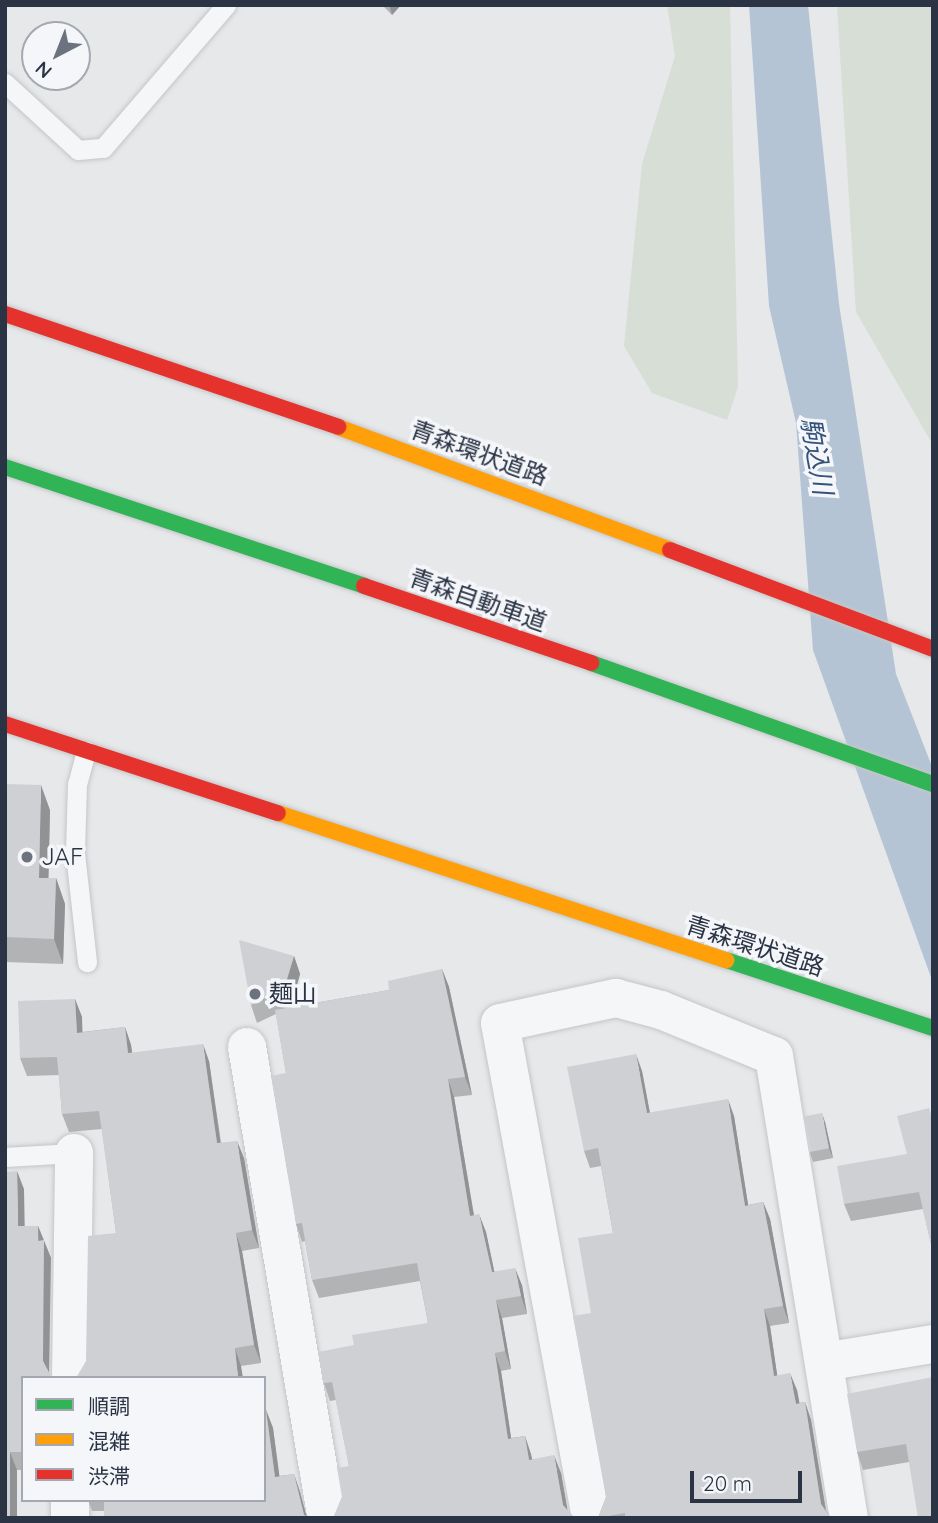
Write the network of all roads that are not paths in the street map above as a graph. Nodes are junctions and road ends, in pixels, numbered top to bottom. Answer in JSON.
{"nodes":[{"id":1,"x":226,"y":5,"type":"edge"},
{"id":2,"x":5,"y":83,"type":"edge"},
{"id":3,"x":5,"y":314,"type":"edge"},
{"id":4,"x":5,"y":467,"type":"edge"},
{"id":5,"x":933,"y":649,"type":"edge"},
{"id":6,"x":5,"y":724,"type":"edge"},
{"id":7,"x":86,"y":751,"type":"junction"},
{"id":8,"x":933,"y":784,"type":"edge"},
{"id":9,"x":87,"y":962,"type":"dead end"},
{"id":10,"x":933,"y":1028,"type":"edge"},
{"id":11,"x":247,"y":1047,"type":"dead end"},
{"id":12,"x":74,"y":1153,"type":"joint"},
{"id":13,"x":5,"y":1157,"type":"edge"},
{"id":14,"x":933,"y":1343,"type":"edge"},
{"id":15,"x":824,"y":1362,"type":"junction"},
{"id":16,"x":71,"y":1376,"type":"edge"},
{"id":17,"x":327,"y":1518,"type":"edge"},
{"id":18,"x":591,"y":1518,"type":"edge"},
{"id":19,"x":849,"y":1518,"type":"edge"}],
"edges":[{"from":1,"to":2,"type":"lane"},
{"from":3,"to":5,"type":"highway","name":"青森環状道路"},
{"from":4,"to":8,"type":"highway","name":"青森自動車道"},
{"from":6,"to":7,"type":"highway","name":"青森環状道路"},
{"from":7,"to":9,"type":"lane"},
{"from":7,"to":10,"type":"highway","name":"青森環状道路"},
{"from":11,"to":17,"type":"street"},
{"from":12,"to":13,"type":"lane"},
{"from":12,"to":16,"type":"street"},
{"from":14,"to":15,"type":"street"},
{"from":15,"to":18,"type":"street"},
{"from":15,"to":19,"type":"street"}]}
